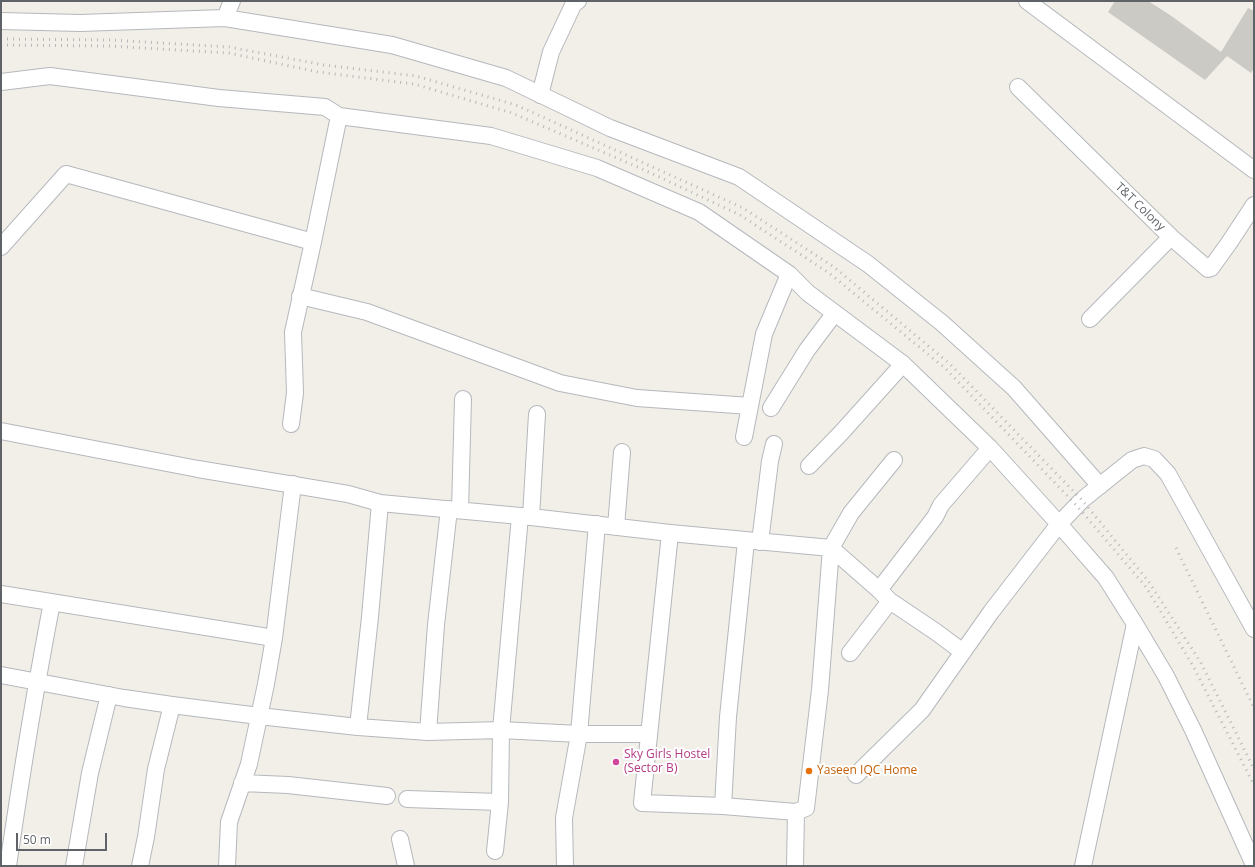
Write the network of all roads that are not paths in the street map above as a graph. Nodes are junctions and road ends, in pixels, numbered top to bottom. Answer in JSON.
{"nodes":[{"id":1,"x":232,"y":1,"type":"edge"},
{"id":2,"x":578,"y":1,"type":"edge"},
{"id":3,"x":1027,"y":1,"type":"edge"},
{"id":4,"x":225,"y":18,"type":"junction"},
{"id":5,"x":1,"y":21,"type":"edge"},
{"id":6,"x":1,"y":82,"type":"edge"},
{"id":7,"x":1018,"y":88,"type":"dead end"},
{"id":8,"x":540,"y":95,"type":"junction"},
{"id":9,"x":339,"y":116,"type":"junction"},
{"id":10,"x":1254,"y":170,"type":"edge"},
{"id":11,"x":1254,"y":204,"type":"edge"},
{"id":12,"x":1171,"y":237,"type":"junction"},
{"id":13,"x":313,"y":242,"type":"junction"},
{"id":14,"x":1,"y":247,"type":"edge"},
{"id":15,"x":789,"y":274,"type":"junction"},
{"id":16,"x":300,"y":296,"type":"junction"},
{"id":17,"x":834,"y":314,"type":"junction"},
{"id":18,"x":1090,"y":319,"type":"dead end"},
{"id":19,"x":904,"y":364,"type":"junction"},
{"id":20,"x":463,"y":399,"type":"dead end"},
{"id":21,"x":750,"y":406,"type":"junction"},
{"id":22,"x":771,"y":408,"type":"dead end"},
{"id":23,"x":537,"y":414,"type":"dead end"},
{"id":24,"x":291,"y":424,"type":"dead end"},
{"id":25,"x":1,"y":431,"type":"edge"},
{"id":26,"x":744,"y":437,"type":"dead end"},
{"id":27,"x":774,"y":444,"type":"dead end"},
{"id":28,"x":990,"y":448,"type":"junction"},
{"id":29,"x":622,"y":452,"type":"dead end"},
{"id":30,"x":894,"y":460,"type":"dead end"},
{"id":31,"x":809,"y":466,"type":"dead end"},
{"id":32,"x":294,"y":484,"type":"junction"},
{"id":33,"x":1100,"y":486,"type":"junction"},
{"id":34,"x":380,"y":503,"type":"junction"},
{"id":35,"x":454,"y":509,"type":"junction"},
{"id":36,"x":526,"y":516,"type":"junction"},
{"id":37,"x":597,"y":524,"type":"junction"},
{"id":38,"x":1059,"y":524,"type":"junction"},
{"id":39,"x":616,"y":526,"type":"junction"},
{"id":40,"x":670,"y":533,"type":"junction"},
{"id":41,"x":753,"y":541,"type":"junction"},
{"id":42,"x":831,"y":548,"type":"junction"},
{"id":43,"x":1,"y":594,"type":"edge"},
{"id":44,"x":885,"y":595,"type":"junction"},
{"id":45,"x":52,"y":602,"type":"junction"},
{"id":46,"x":1135,"y":624,"type":"junction"},
{"id":47,"x":1254,"y":629,"type":"edge"},
{"id":48,"x":274,"y":638,"type":"junction"},
{"id":49,"x":963,"y":652,"type":"junction"},
{"id":50,"x":850,"y":653,"type":"dead end"},
{"id":51,"x":1,"y":674,"type":"edge"},
{"id":52,"x":37,"y":680,"type":"junction"},
{"id":53,"x":109,"y":695,"type":"junction"},
{"id":54,"x":172,"y":705,"type":"junction"},
{"id":55,"x":259,"y":716,"type":"junction"},
{"id":56,"x":358,"y":726,"type":"junction"},
{"id":57,"x":501,"y":730,"type":"junction"},
{"id":58,"x":428,"y":732,"type":"junction"},
{"id":59,"x":579,"y":734,"type":"junction"},
{"id":60,"x":649,"y":734,"type":"junction"},
{"id":61,"x":856,"y":775,"type":"dead end"},
{"id":62,"x":242,"y":783,"type":"junction"},
{"id":63,"x":387,"y":796,"type":"dead end"},
{"id":64,"x":407,"y":799,"type":"dead end"},
{"id":65,"x":500,"y":802,"type":"junction"},
{"id":66,"x":723,"y":806,"type":"junction"},
{"id":67,"x":796,"y":812,"type":"junction"},
{"id":68,"x":400,"y":839,"type":"dead end"},
{"id":69,"x":495,"y":851,"type":"dead end"},
{"id":70,"x":1254,"y":865,"type":"edge"},
{"id":71,"x":8,"y":866,"type":"edge"},
{"id":72,"x":74,"y":866,"type":"edge"},
{"id":73,"x":140,"y":866,"type":"edge"},
{"id":74,"x":227,"y":866,"type":"edge"},
{"id":75,"x":406,"y":866,"type":"edge"},
{"id":76,"x":565,"y":866,"type":"edge"},
{"id":77,"x":795,"y":866,"type":"edge"},
{"id":78,"x":1083,"y":866,"type":"edge"}],
"edges":[{"from":1,"to":4,"type":"street"},
{"from":2,"to":8,"type":"street"},
{"from":3,"to":10,"type":"street"},
{"from":4,"to":5,"type":"street"},
{"from":4,"to":8,"type":"street"},
{"from":6,"to":9,"type":"street"},
{"from":7,"to":12,"type":"street","name":"T&T Colony"},
{"from":8,"to":33,"type":"street"},
{"from":9,"to":13,"type":"street"},
{"from":9,"to":15,"type":"street"},
{"from":11,"to":12,"type":"street","name":"T&T Colony"},
{"from":12,"to":18,"type":"street"},
{"from":13,"to":14,"type":"street"},
{"from":13,"to":16,"type":"street"},
{"from":15,"to":17,"type":"street"},
{"from":15,"to":21,"type":"street"},
{"from":16,"to":21,"type":"street"},
{"from":16,"to":24,"type":"street"},
{"from":17,"to":19,"type":"street"},
{"from":17,"to":22,"type":"street"},
{"from":19,"to":28,"type":"street"},
{"from":19,"to":31,"type":"street"},
{"from":20,"to":35,"type":"street"},
{"from":21,"to":26,"type":"street"},
{"from":23,"to":36,"type":"street"},
{"from":25,"to":32,"type":"street"},
{"from":27,"to":41,"type":"street"},
{"from":28,"to":38,"type":"street"},
{"from":28,"to":44,"type":"street"},
{"from":29,"to":39,"type":"street"},
{"from":30,"to":42,"type":"street"},
{"from":32,"to":34,"type":"street"},
{"from":32,"to":48,"type":"street"},
{"from":33,"to":38,"type":"street"},
{"from":33,"to":47,"type":"street"},
{"from":34,"to":35,"type":"street"},
{"from":34,"to":56,"type":"street"},
{"from":35,"to":36,"type":"street"},
{"from":35,"to":58,"type":"street"},
{"from":36,"to":37,"type":"street"},
{"from":36,"to":57,"type":"street"},
{"from":37,"to":39,"type":"street"},
{"from":37,"to":59,"type":"street"},
{"from":38,"to":46,"type":"street"},
{"from":38,"to":49,"type":"street"},
{"from":39,"to":40,"type":"street"},
{"from":40,"to":41,"type":"street"},
{"from":40,"to":60,"type":"street"},
{"from":41,"to":42,"type":"street"},
{"from":41,"to":66,"type":"street"},
{"from":42,"to":44,"type":"street"},
{"from":42,"to":67,"type":"street"},
{"from":43,"to":45,"type":"street"},
{"from":44,"to":49,"type":"street"},
{"from":44,"to":50,"type":"street"},
{"from":45,"to":48,"type":"street"},
{"from":45,"to":52,"type":"street"},
{"from":46,"to":70,"type":"street"},
{"from":46,"to":78,"type":"street"},
{"from":48,"to":55,"type":"street"},
{"from":49,"to":61,"type":"street"},
{"from":51,"to":52,"type":"street"},
{"from":52,"to":53,"type":"street"},
{"from":52,"to":71,"type":"street"},
{"from":53,"to":54,"type":"street"},
{"from":53,"to":72,"type":"street"},
{"from":54,"to":55,"type":"street"},
{"from":54,"to":73,"type":"street"},
{"from":55,"to":56,"type":"street"},
{"from":55,"to":62,"type":"street"},
{"from":56,"to":58,"type":"street"},
{"from":57,"to":58,"type":"street"},
{"from":57,"to":59,"type":"street"},
{"from":57,"to":65,"type":"street"},
{"from":59,"to":60,"type":"street"},
{"from":59,"to":76,"type":"street"},
{"from":60,"to":66,"type":"street"},
{"from":62,"to":63,"type":"street"},
{"from":62,"to":74,"type":"street"},
{"from":64,"to":65,"type":"street"},
{"from":65,"to":69,"type":"street"},
{"from":66,"to":67,"type":"street"},
{"from":67,"to":77,"type":"street"},
{"from":68,"to":75,"type":"street"}]}
